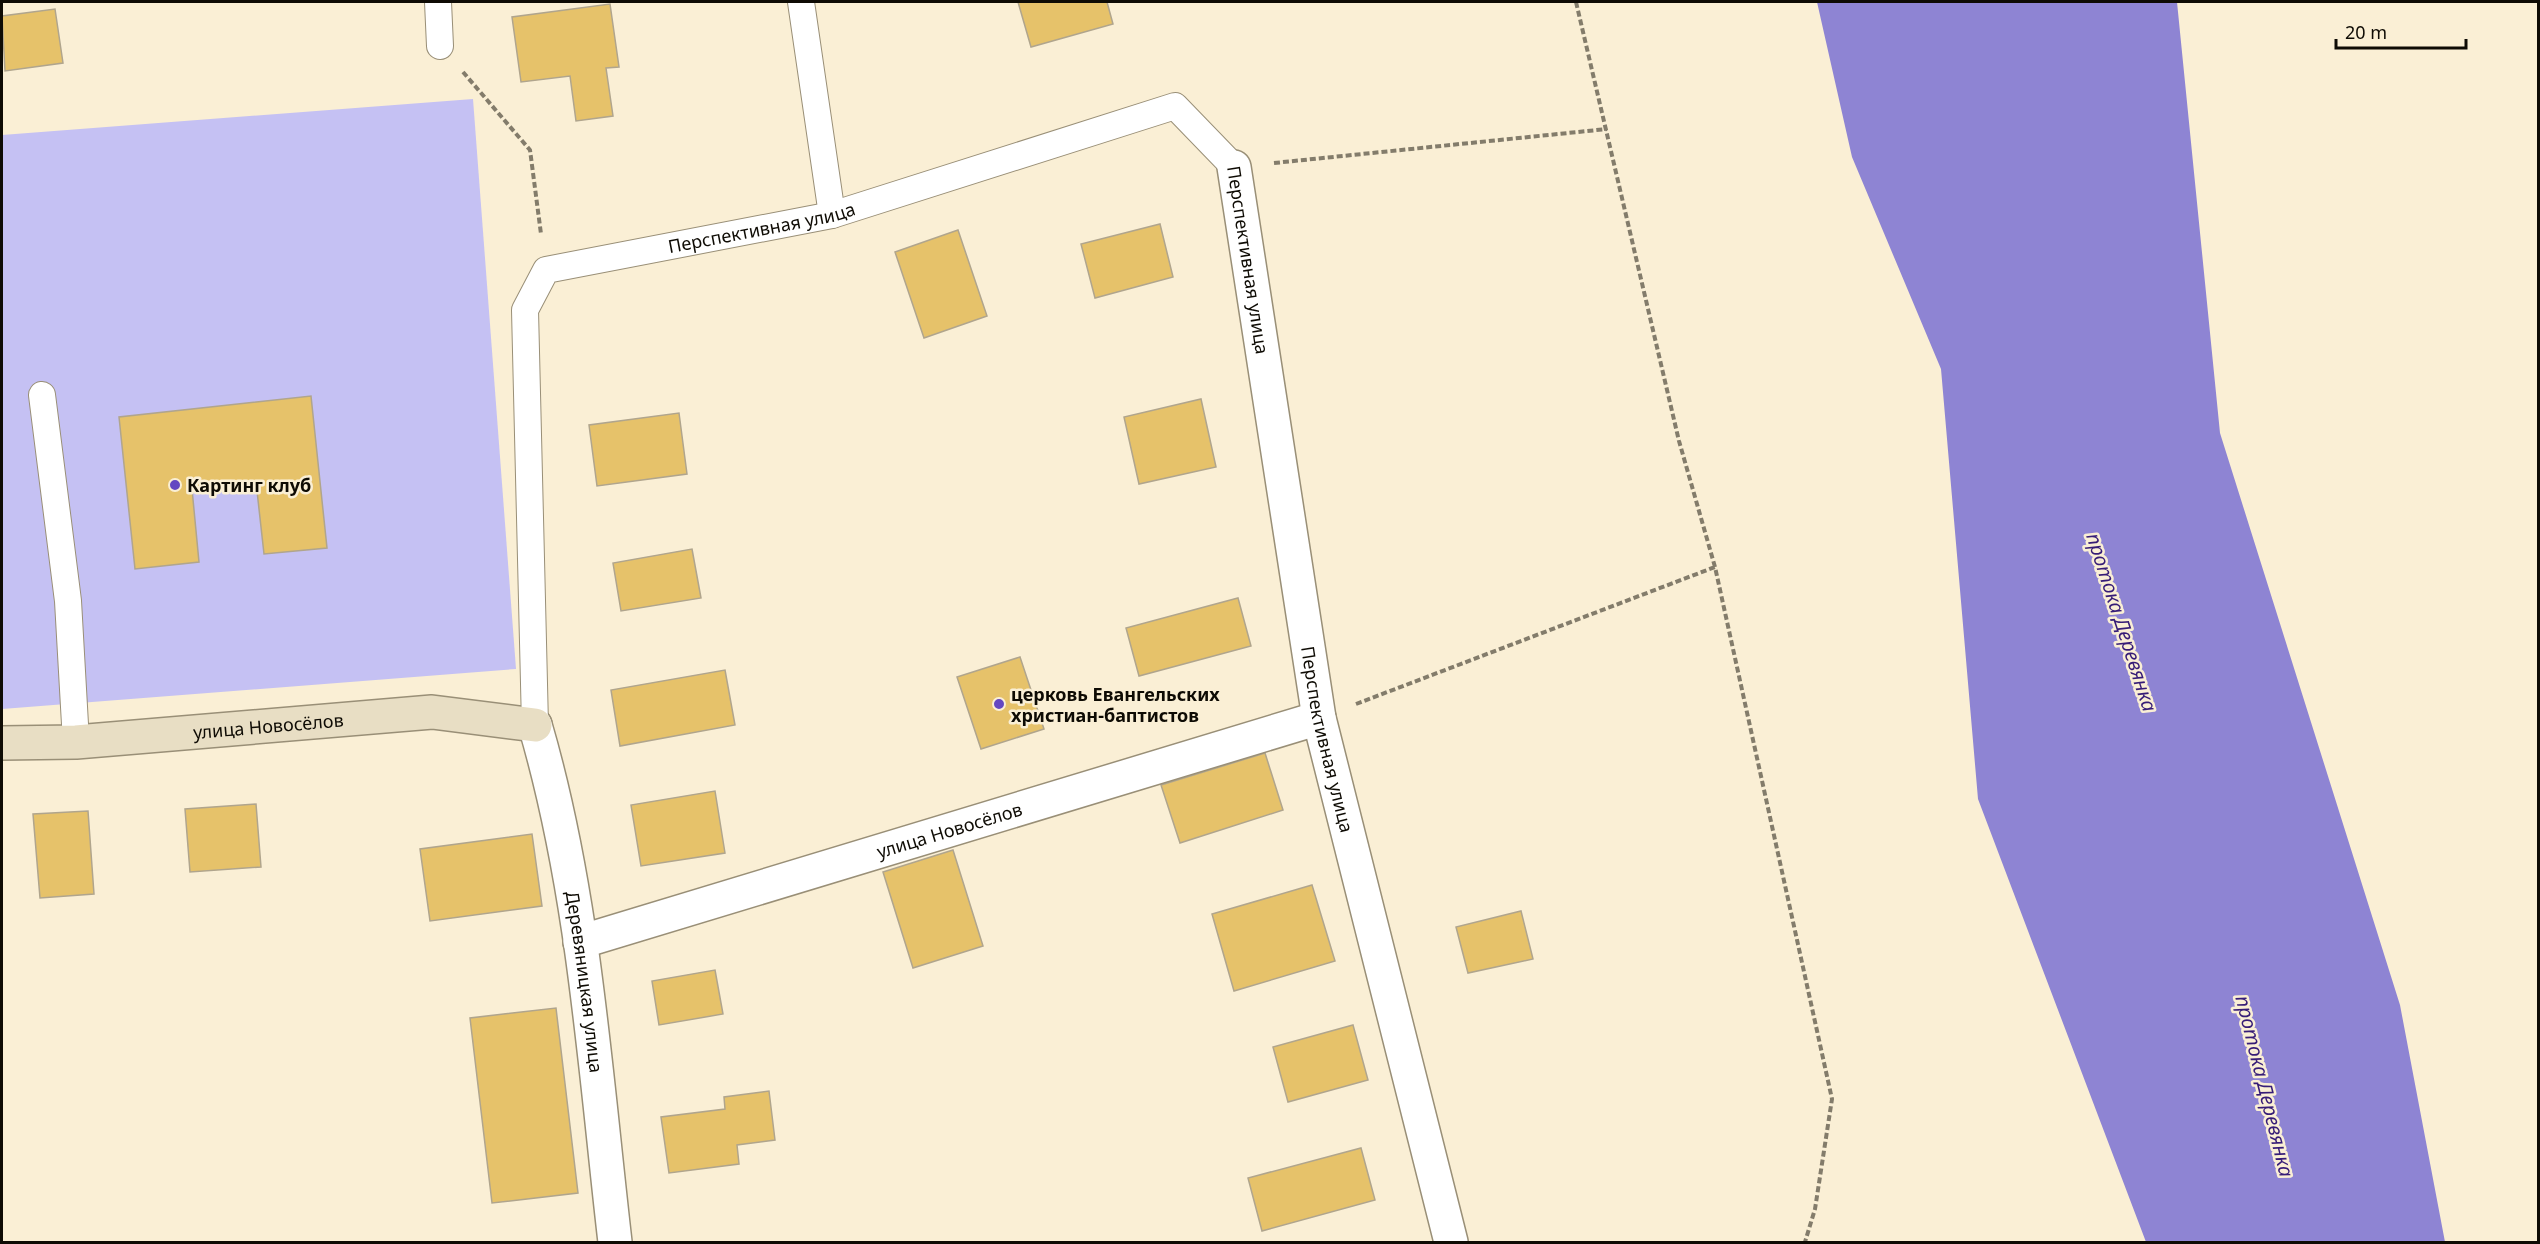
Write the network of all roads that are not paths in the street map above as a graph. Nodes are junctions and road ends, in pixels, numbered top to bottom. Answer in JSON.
{"nodes":[{"id":1,"x":438,"y":2,"type":"edge"},
{"id":2,"x":801,"y":2,"type":"edge"},
{"id":3,"x":440,"y":45,"type":"road end"},
{"id":4,"x":1234,"y":167,"type":"joint"},
{"id":5,"x":832,"y":215,"type":"junction"},
{"id":6,"x":42,"y":395,"type":"dead end"},
{"id":7,"x":1319,"y":718,"type":"junction"},
{"id":8,"x":536,"y":725,"type":"junction"},
{"id":9,"x":76,"y":742,"type":"junction"},
{"id":10,"x":2,"y":743,"type":"edge"},
{"id":11,"x":580,"y":942,"type":"junction"},
{"id":12,"x":615,"y":1242,"type":"edge"},
{"id":13,"x":1451,"y":1242,"type":"edge"}],
"edges":[{"from":1,"to":3,"type":"lane"},
{"from":2,"to":5,"type":"lane"},
{"from":4,"to":5,"type":"lane","name":"Перспективная улица"},
{"from":4,"to":7,"type":"street","name":"Перспективная улица"},
{"from":5,"to":8,"type":"lane","name":"Перспективная улица"},
{"from":6,"to":9,"type":"lane"},
{"from":7,"to":11,"type":"street","name":"улица Новосёлов"},
{"from":7,"to":13,"type":"street","name":"Перспективная улица"},
{"from":8,"to":9,"type":"street","name":"улица Новосёлов"},
{"from":8,"to":11,"type":"street","name":"Деревяницкая улица"},
{"from":9,"to":10,"type":"street","name":"улица Новосёлов"},
{"from":11,"to":12,"type":"street","name":"Деревяницкая улица"}]}
